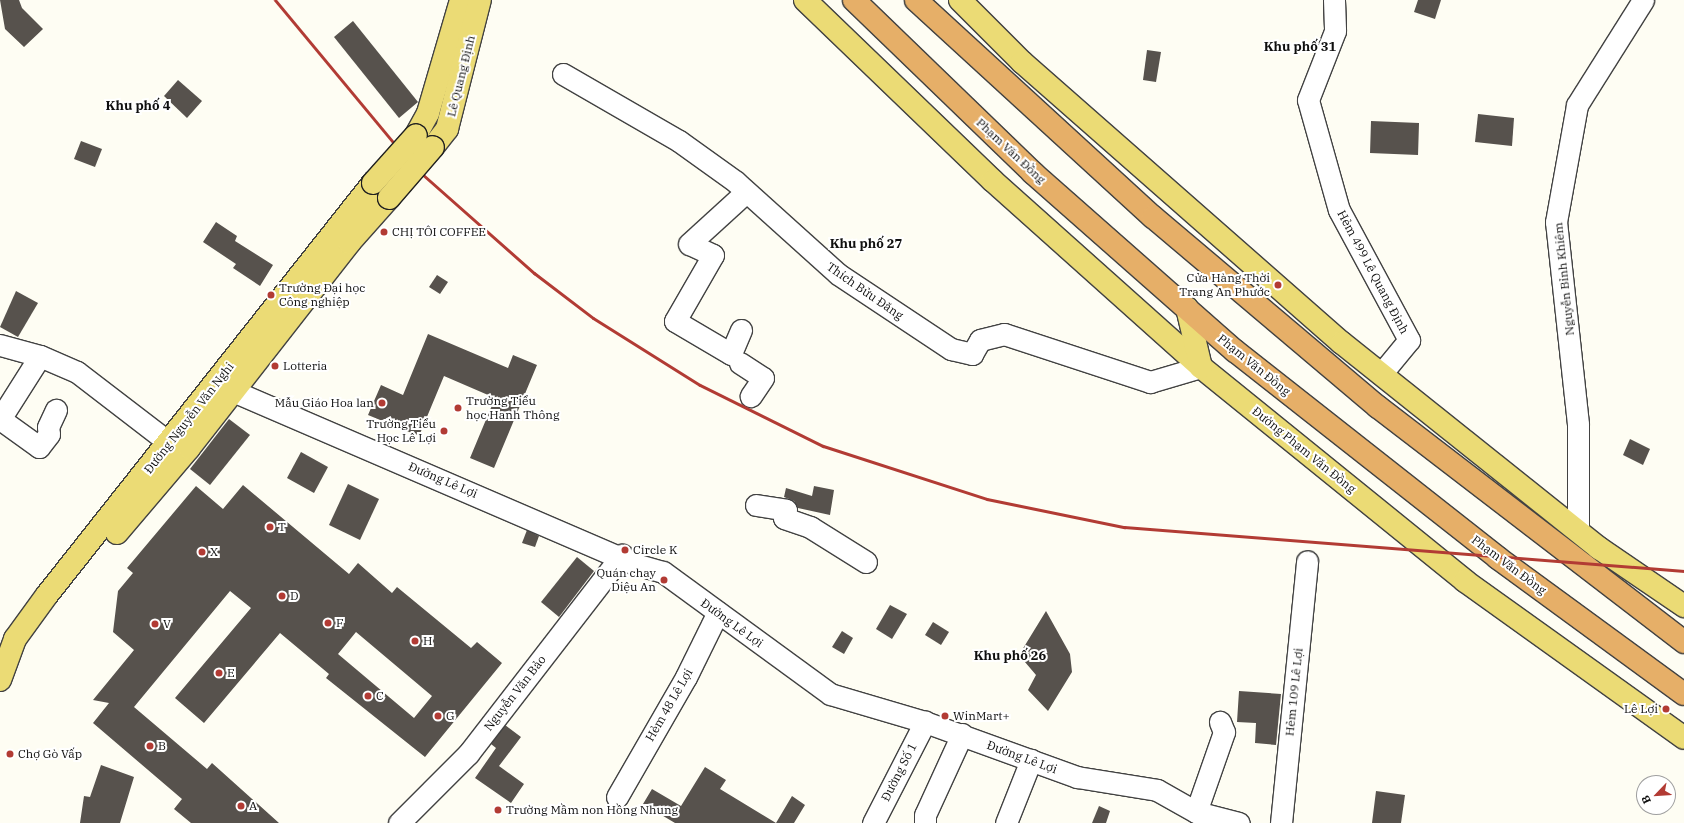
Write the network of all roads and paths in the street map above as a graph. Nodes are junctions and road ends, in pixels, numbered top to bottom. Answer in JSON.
{"nodes":[{"id":1,"x":461,"y":0,"type":"edge"},
{"id":2,"x":480,"y":0,"type":"edge"},
{"id":3,"x":805,"y":0,"type":"edge"},
{"id":4,"x":854,"y":0,"type":"edge"},
{"id":5,"x":916,"y":0,"type":"edge"},
{"id":6,"x":960,"y":0,"type":"edge"},
{"id":7,"x":1334,"y":0,"type":"edge"},
{"id":8,"x":1643,"y":0,"type":"edge"},
{"id":9,"x":563,"y":74,"type":"dead end"},
{"id":10,"x":373,"y":183,"type":"joint"},
{"id":11,"x":746,"y":192,"type":"junction"},
{"id":12,"x":388,"y":198,"type":"joint"},
{"id":13,"x":1187,"y":308,"type":"junction"},
{"id":14,"x":741,"y":330,"type":"dead end"},
{"id":15,"x":0,"y":345,"type":"edge"},
{"id":16,"x":40,"y":356,"type":"junction"},
{"id":17,"x":740,"y":364,"type":"dead end"},
{"id":18,"x":1201,"y":367,"type":"junction"},
{"id":19,"x":1381,"y":374,"type":"junction"},
{"id":20,"x":225,"y":387,"type":"junction"},
{"id":21,"x":751,"y":396,"type":"dead end"},
{"id":22,"x":56,"y":410,"type":"dead end"},
{"id":23,"x":170,"y":444,"type":"junction"},
{"id":24,"x":756,"y":505,"type":"dead end"},
{"id":25,"x":1578,"y":531,"type":"junction"},
{"id":26,"x":622,"y":555,"type":"junction"},
{"id":27,"x":1307,"y":561,"type":"dead end"},
{"id":28,"x":866,"y":562,"type":"dead end"},
{"id":29,"x":1684,"y":606,"type":"edge"},
{"id":30,"x":718,"y":612,"type":"junction"},
{"id":31,"x":1684,"y":642,"type":"edge"},
{"id":32,"x":11,"y":654,"type":"junction"},
{"id":33,"x":0,"y":680,"type":"edge"},
{"id":34,"x":1684,"y":694,"type":"edge"},
{"id":35,"x":925,"y":722,"type":"junction"},
{"id":36,"x":1220,"y":722,"type":"dead end"},
{"id":37,"x":962,"y":734,"type":"junction"},
{"id":38,"x":1684,"y":738,"type":"edge"},
{"id":39,"x":1031,"y":760,"type":"junction"},
{"id":40,"x":616,"y":797,"type":"dead end"},
{"id":41,"x":1196,"y":812,"type":"junction"},
{"id":42,"x":399,"y":823,"type":"edge"},
{"id":43,"x":873,"y":823,"type":"edge"},
{"id":44,"x":925,"y":823,"type":"edge"},
{"id":45,"x":1006,"y":823,"type":"edge"},
{"id":46,"x":1239,"y":823,"type":"edge"},
{"id":47,"x":1281,"y":823,"type":"edge"}],
"edges":[{"from":1,"to":10,"type":"main road","name":"Lê Quang Định","bridge":true},
{"from":2,"to":12,"type":"main road","name":"Lê Quang Định","bridge":true},
{"from":3,"to":18,"type":"main road"},
{"from":4,"to":13,"type":"highway","name":"Phạm Văn Đồng"},
{"from":5,"to":31,"type":"highway"},
{"from":6,"to":19,"type":"main road"},
{"from":7,"to":19,"type":"street","name":"Hẻm 499 Lê Quang Định"},
{"from":8,"to":25,"type":"street","name":"Nguyễn Bỉnh Khiêm"},
{"from":9,"to":11,"type":"street","name":"Thích Bửu Đăng"},
{"from":10,"to":20,"type":"main road","name":"Đường Nguyễn Văn Nghi"},
{"from":11,"to":14,"type":"street"},
{"from":11,"to":18,"type":"street","name":"Thích Bửu Đăng"},
{"from":12,"to":20,"type":"main road","name":"Đường Nguyễn Văn Nghi"},
{"from":13,"to":18,"type":"main road"},
{"from":13,"to":34,"type":"highway","name":"Phạm Văn Đồng"},
{"from":15,"to":16,"type":"street"},
{"from":16,"to":22,"type":"street"},
{"from":16,"to":23,"type":"street"},
{"from":17,"to":21,"type":"street"},
{"from":18,"to":38,"type":"main road","name":"Đường Phạm Văn Đồng"},
{"from":19,"to":25,"type":"main road"},
{"from":20,"to":23,"type":"main road","name":"Đường Nguyễn Văn Nghi"},
{"from":20,"to":26,"type":"street","name":"Đường Lê Lợi"},
{"from":20,"to":32,"type":"main road","name":"Đường Nguyễn Văn Nghi"},
{"from":23,"to":32,"type":"main road","name":"Đường Nguyễn Văn Nghi"},
{"from":24,"to":28,"type":"street"},
{"from":25,"to":29,"type":"main road"},
{"from":26,"to":30,"type":"street","name":"Đường Lê Lợi"},
{"from":26,"to":42,"type":"street","name":"Nguyễn Văn Bảo"},
{"from":27,"to":47,"type":"street","name":"Hẻm 109 Lê Lợi"},
{"from":30,"to":35,"type":"street","name":"Đường Lê Lợi"},
{"from":30,"to":40,"type":"street","name":"Hẻm 48 Lê Lợi"},
{"from":32,"to":33,"type":"main road","name":"Đường Nguyễn Văn Nghi"},
{"from":35,"to":37,"type":"street","name":"Đường Lê Lợi"},
{"from":35,"to":43,"type":"street","name":"Đường Số 1"},
{"from":36,"to":41,"type":"street"},
{"from":37,"to":39,"type":"street","name":"Đường Lê Lợi"},
{"from":37,"to":44,"type":"street"},
{"from":39,"to":41,"type":"street","name":"Đường Lê Lợi"},
{"from":39,"to":45,"type":"street"},
{"from":41,"to":46,"type":"street","name":"Đường Lê Lợi"}]}
